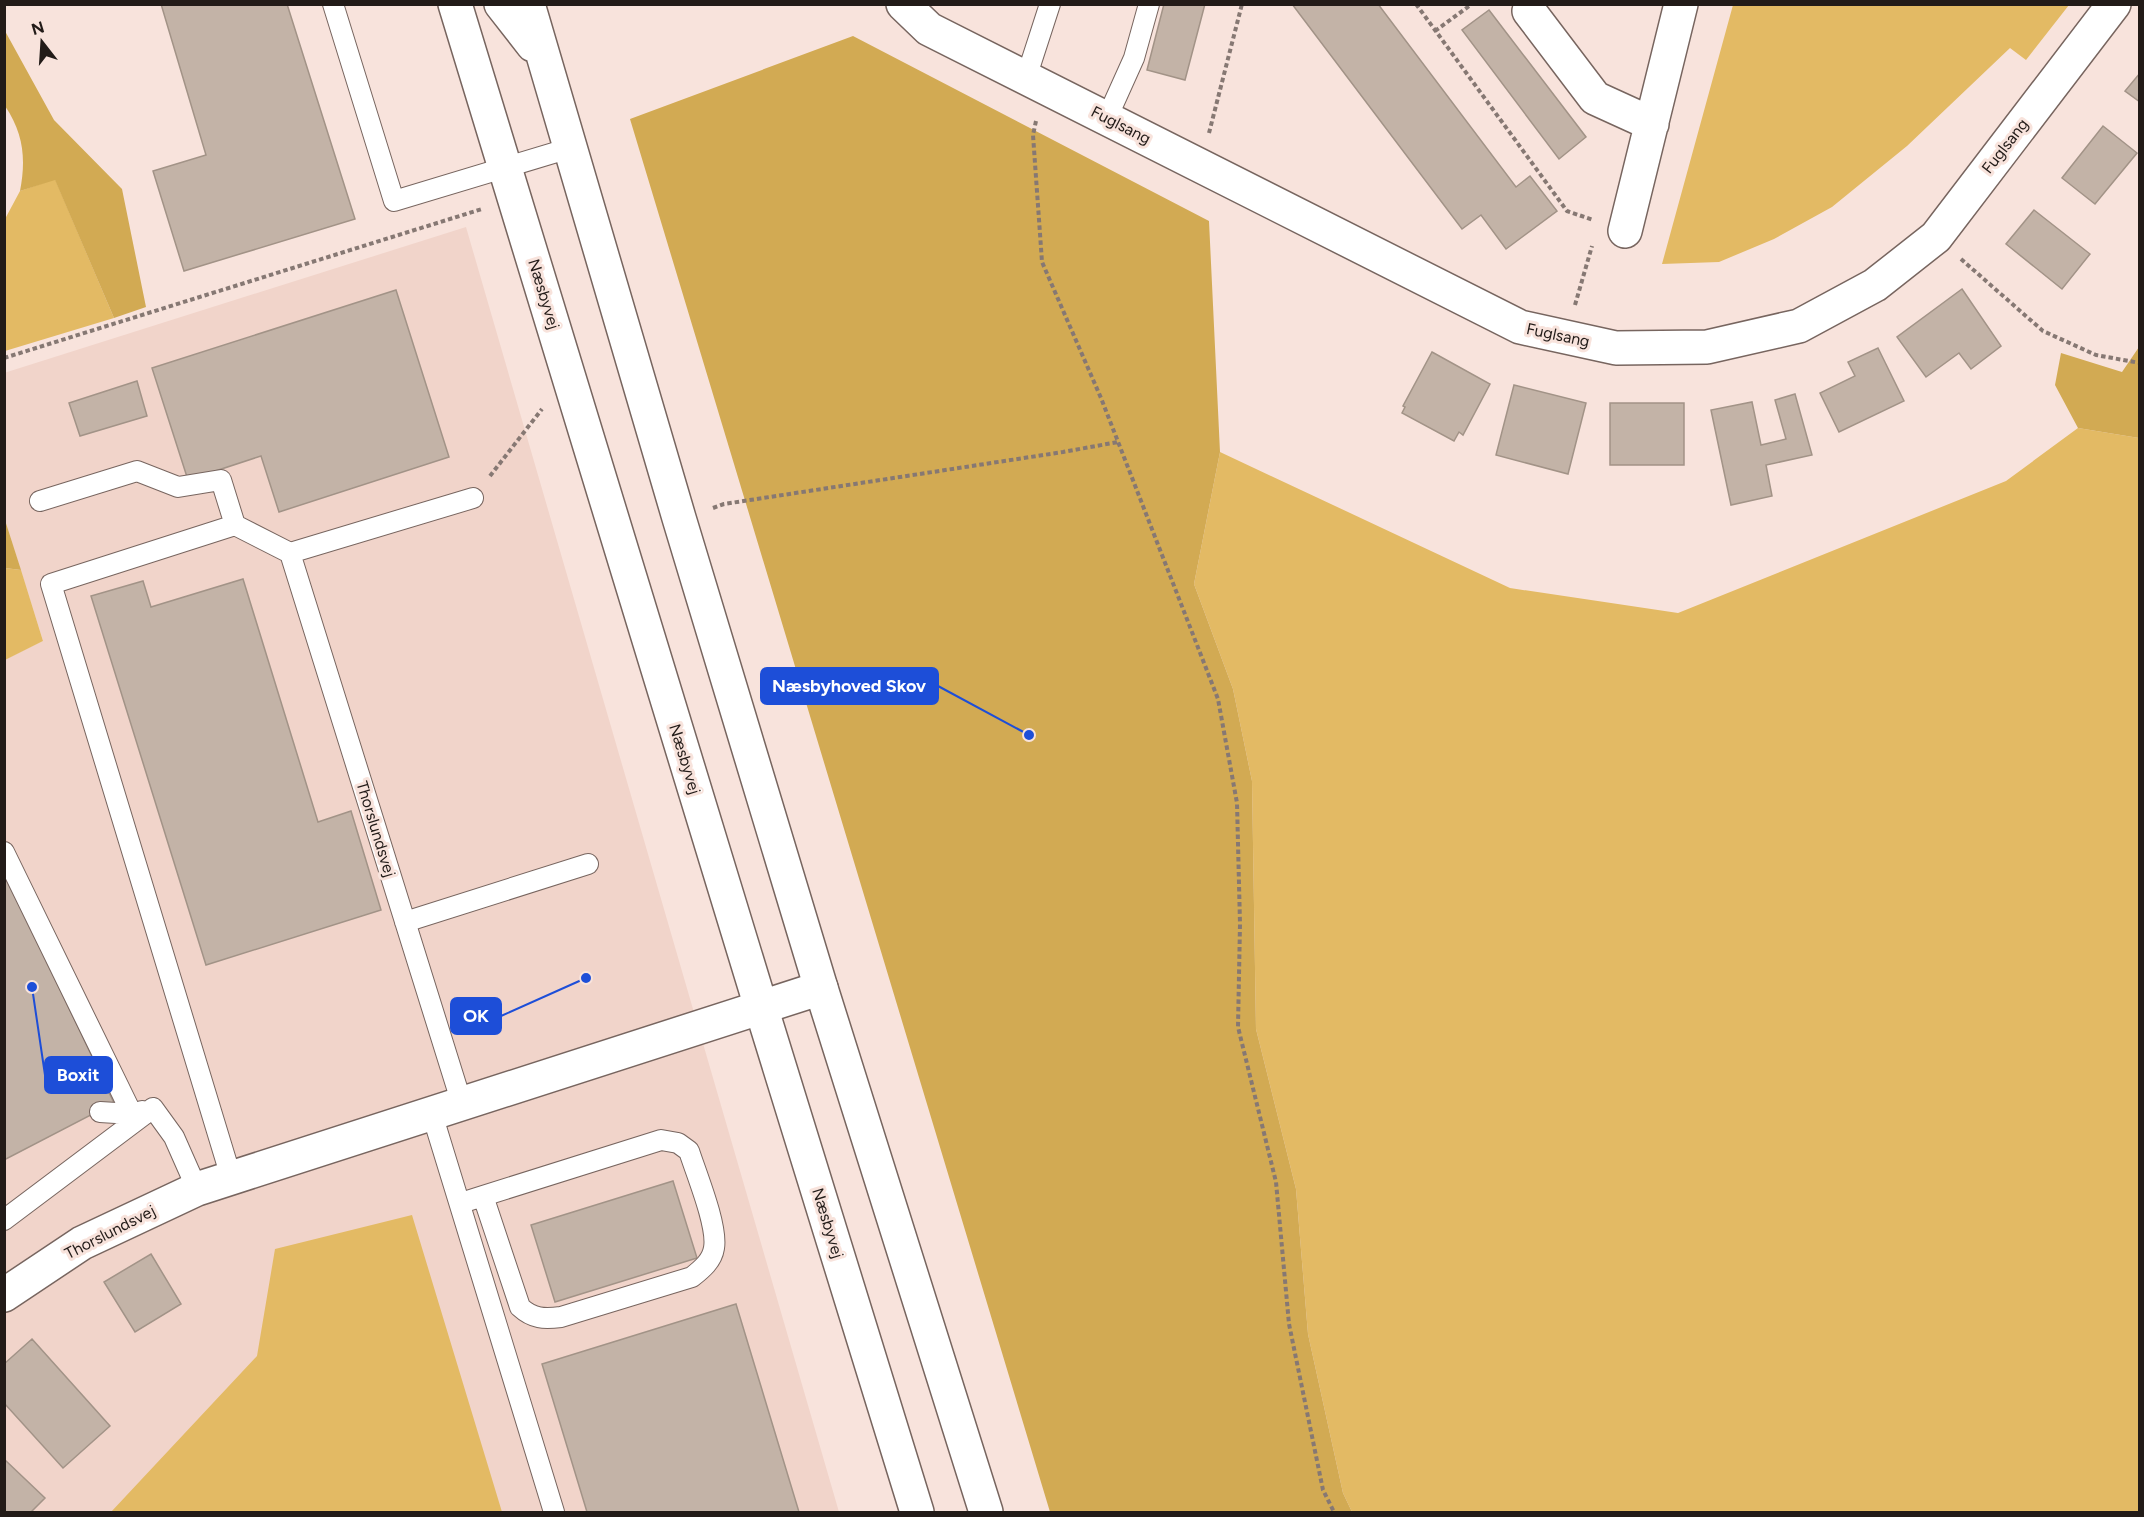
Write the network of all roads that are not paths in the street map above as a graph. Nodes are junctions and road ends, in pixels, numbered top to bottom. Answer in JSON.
{"nodes":[{"id":1,"x":333,"y":4,"type":"edge"},
{"id":2,"x":455,"y":4,"type":"edge"},
{"id":3,"x":501,"y":4,"type":"edge"},
{"id":4,"x":528,"y":4,"type":"edge"},
{"id":5,"x":903,"y":4,"type":"edge"},
{"id":6,"x":1050,"y":4,"type":"edge"},
{"id":7,"x":1149,"y":4,"type":"edge"},
{"id":8,"x":1681,"y":4,"type":"edge"},
{"id":9,"x":2114,"y":4,"type":"edge"},
{"id":10,"x":1529,"y":11,"type":"dead end"},
{"id":11,"x":544,"y":58,"type":"junction"},
{"id":12,"x":1034,"y":82,"type":"junction"},
{"id":13,"x":1107,"y":118,"type":"junction"},
{"id":14,"x":1652,"y":124,"type":"junction"},
{"id":15,"x":570,"y":148,"type":"junction"},
{"id":16,"x":510,"y":184,"type":"junction"},
{"id":17,"x":1612,"y":226,"type":"road end"},
{"id":18,"x":473,"y":498,"type":"road end"},
{"id":19,"x":40,"y":501,"type":"dead end"},
{"id":20,"x":235,"y":525,"type":"junction"},
{"id":21,"x":290,"y":553,"type":"junction"},
{"id":22,"x":4,"y":852,"type":"edge"},
{"id":23,"x":588,"y":864,"type":"dead end"},
{"id":24,"x":405,"y":922,"type":"junction"},
{"id":25,"x":821,"y":988,"type":"junction"},
{"id":26,"x":761,"y":1007,"type":"junction"},
{"id":27,"x":462,"y":1104,"type":"junction"},
{"id":28,"x":153,"y":1108,"type":"junction"},
{"id":29,"x":100,"y":1112,"type":"dead end"},
{"id":30,"x":132,"y":1114,"type":"junction"},
{"id":31,"x":432,"y":1114,"type":"junction"},
{"id":32,"x":231,"y":1177,"type":"junction"},
{"id":33,"x":197,"y":1189,"type":"junction"},
{"id":34,"x":483,"y":1196,"type":"junction"},
{"id":35,"x":460,"y":1203,"type":"junction"},
{"id":36,"x":4,"y":1220,"type":"edge"},
{"id":37,"x":4,"y":1295,"type":"edge"},
{"id":38,"x":554,"y":1512,"type":"edge"},
{"id":39,"x":917,"y":1512,"type":"edge"},
{"id":40,"x":986,"y":1512,"type":"edge"}],
"edges":[{"from":1,"to":16,"type":"lane"},
{"from":2,"to":16,"type":"street","name":"Næsbyvej"},
{"from":3,"to":11,"type":"street"},
{"from":4,"to":11,"type":"street"},
{"from":5,"to":12,"type":"street","name":"Fuglsang"},
{"from":6,"to":12,"type":"lane"},
{"from":7,"to":13,"type":"lane"},
{"from":8,"to":14,"type":"street"},
{"from":9,"to":13,"type":"street","name":"Fuglsang"},
{"from":10,"to":14,"type":"street"},
{"from":11,"to":15,"type":"street"},
{"from":12,"to":13,"type":"street","name":"Fuglsang"},
{"from":14,"to":17,"type":"street"},
{"from":15,"to":16,"type":"lane"},
{"from":15,"to":25,"type":"street"},
{"from":16,"to":26,"type":"street","name":"Næsbyvej"},
{"from":18,"to":21,"type":"lane"},
{"from":19,"to":20,"type":"lane"},
{"from":20,"to":21,"type":"lane"},
{"from":20,"to":32,"type":"lane"},
{"from":21,"to":24,"type":"lane","name":"Thorslundsvej"},
{"from":22,"to":30,"type":"lane"},
{"from":23,"to":24,"type":"lane"},
{"from":24,"to":27,"type":"lane","name":"Thorslundsvej"},
{"from":25,"to":26,"type":"street","name":"Thorslundsvej"},
{"from":25,"to":40,"type":"street"},
{"from":26,"to":27,"type":"street","name":"Thorslundsvej"},
{"from":26,"to":39,"type":"street","name":"Næsbyvej"},
{"from":27,"to":31,"type":"street","name":"Thorslundsvej"},
{"from":28,"to":30,"type":"lane"},
{"from":28,"to":33,"type":"lane"},
{"from":28,"to":36,"type":"lane"},
{"from":29,"to":30,"type":"lane"},
{"from":31,"to":32,"type":"street","name":"Thorslundsvej"},
{"from":31,"to":35,"type":"lane"},
{"from":32,"to":33,"type":"street","name":"Thorslundsvej"},
{"from":33,"to":37,"type":"street","name":"Thorslundsvej"},
{"from":34,"to":34,"type":"lane"},
{"from":34,"to":35,"type":"lane"},
{"from":35,"to":38,"type":"lane"}]}
